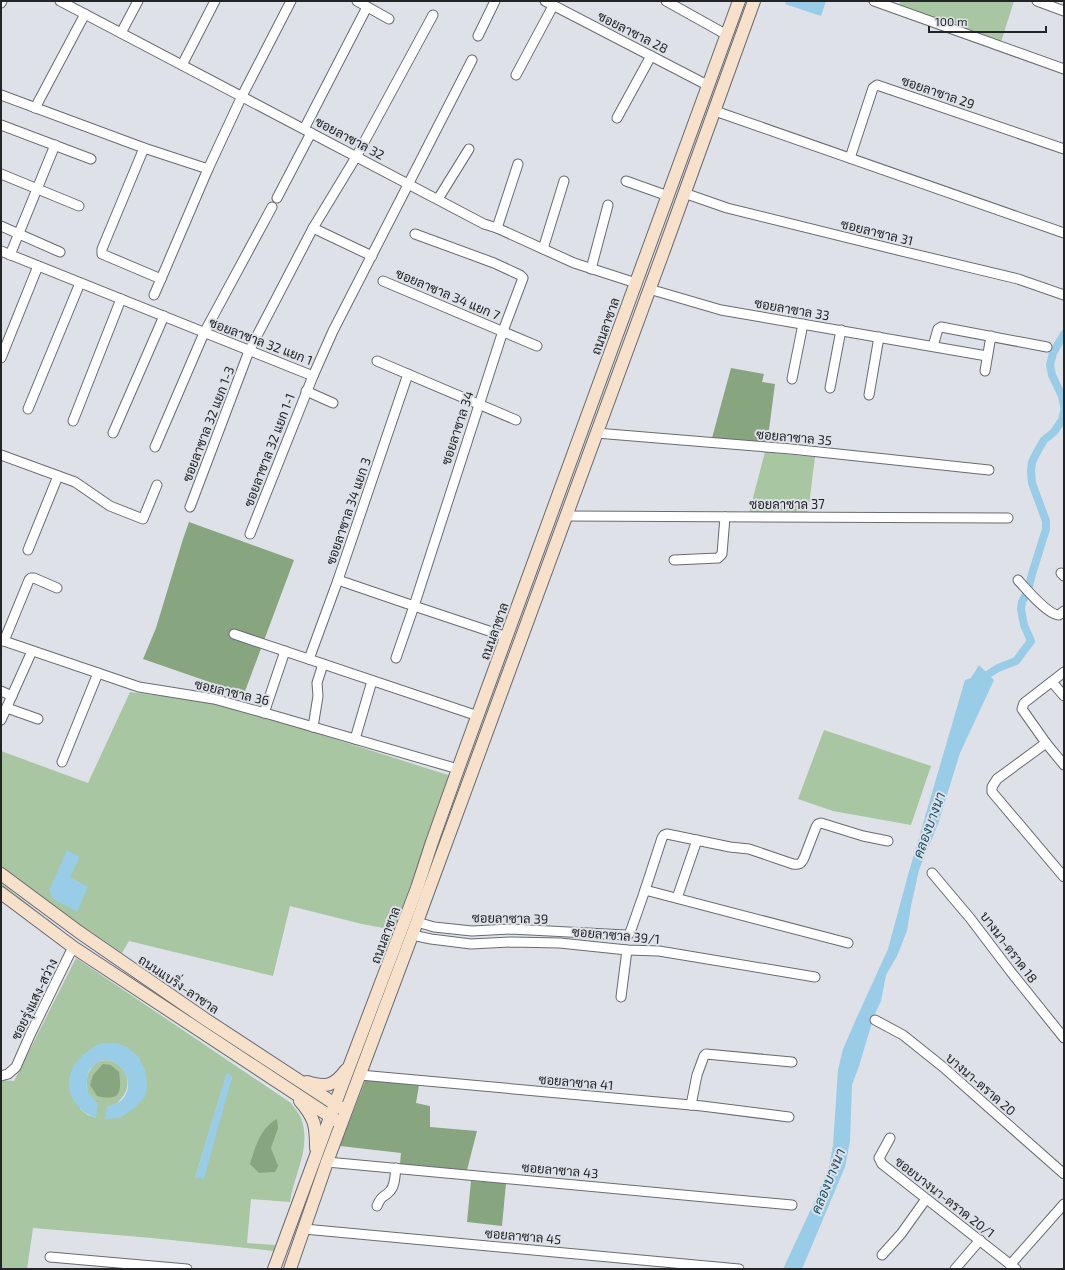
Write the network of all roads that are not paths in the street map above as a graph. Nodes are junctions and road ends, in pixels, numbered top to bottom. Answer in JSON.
{"nodes":[{"id":1,"x":138,"y":1,"type":"edge"},
{"id":2,"x":215,"y":1,"type":"edge"},
{"id":3,"x":291,"y":1,"type":"edge"},
{"id":4,"x":357,"y":1,"type":"edge"},
{"id":5,"x":495,"y":1,"type":"edge"},
{"id":6,"x":545,"y":1,"type":"edge"},
{"id":7,"x":666,"y":1,"type":"edge"},
{"id":8,"x":739,"y":1,"type":"edge"},
{"id":9,"x":754,"y":1,"type":"edge"},
{"id":10,"x":874,"y":1,"type":"edge"},
{"id":11,"x":1037,"y":1,"type":"edge"},
{"id":12,"x":65,"y":2,"type":"edge"},
{"id":13,"x":553,"y":6,"type":"junction"},
{"id":14,"x":367,"y":7,"type":"junction"},
{"id":15,"x":1064,"y":11,"type":"edge"},
{"id":16,"x":84,"y":14,"type":"junction"},
{"id":17,"x":433,"y":14,"type":"dead end"},
{"id":18,"x":389,"y":19,"type":"dead end"},
{"id":19,"x":121,"y":33,"type":"junction"},
{"id":20,"x":727,"y":35,"type":"junction"},
{"id":21,"x":478,"y":36,"type":"dead end"},
{"id":22,"x":651,"y":56,"type":"junction"},
{"id":23,"x":472,"y":60,"type":"dead end"},
{"id":24,"x":182,"y":65,"type":"junction"},
{"id":25,"x":1064,"y":69,"type":"edge"},
{"id":26,"x":516,"y":75,"type":"dead end"},
{"id":27,"x":709,"y":86,"type":"junction"},
{"id":28,"x":1,"y":95,"type":"edge"},
{"id":29,"x":242,"y":96,"type":"junction"},
{"id":30,"x":35,"y":108,"type":"junction"},
{"id":31,"x":715,"y":111,"type":"junction"},
{"id":32,"x":617,"y":118,"type":"dead end"},
{"id":33,"x":1,"y":125,"type":"edge"},
{"id":34,"x":307,"y":131,"type":"junction"},
{"id":35,"x":55,"y":145,"type":"junction"},
{"id":36,"x":144,"y":148,"type":"junction"},
{"id":37,"x":469,"y":149,"type":"dead end"},
{"id":38,"x":1064,"y":149,"type":"edge"},
{"id":39,"x":356,"y":156,"type":"junction"},
{"id":40,"x":850,"y":158,"type":"junction"},
{"id":41,"x":91,"y":159,"type":"dead end"},
{"id":42,"x":518,"y":164,"type":"dead end"},
{"id":43,"x":208,"y":170,"type":"junction"},
{"id":44,"x":1,"y":174,"type":"edge"},
{"id":45,"x":564,"y":181,"type":"dead end"},
{"id":46,"x":626,"y":181,"type":"dead end"},
{"id":47,"x":409,"y":183,"type":"junction"},
{"id":48,"x":37,"y":188,"type":"junction"},
{"id":49,"x":684,"y":193,"type":"junction"},
{"id":50,"x":668,"y":196,"type":"junction"},
{"id":51,"x":277,"y":198,"type":"dead end"},
{"id":52,"x":438,"y":199,"type":"junction"},
{"id":53,"x":608,"y":205,"type":"dead end"},
{"id":54,"x":79,"y":206,"type":"dead end"},
{"id":55,"x":272,"y":207,"type":"dead end"},
{"id":56,"x":1,"y":226,"type":"edge"},
{"id":57,"x":313,"y":228,"type":"junction"},
{"id":58,"x":497,"y":228,"type":"junction"},
{"id":59,"x":1064,"y":233,"type":"edge"},
{"id":60,"x":18,"y":234,"type":"junction"},
{"id":61,"x":415,"y":234,"type":"dead end"},
{"id":62,"x":543,"y":249,"type":"junction"},
{"id":63,"x":1,"y":251,"type":"edge"},
{"id":64,"x":60,"y":252,"type":"dead end"},
{"id":65,"x":10,"y":255,"type":"junction"},
{"id":66,"x":372,"y":256,"type":"junction"},
{"id":67,"x":38,"y":266,"type":"junction"},
{"id":68,"x":591,"y":268,"type":"junction"},
{"id":69,"x":161,"y":279,"type":"junction"},
{"id":70,"x":383,"y":281,"type":"dead end"},
{"id":71,"x":80,"y":283,"type":"junction"},
{"id":72,"x":636,"y":283,"type":"junction"},
{"id":73,"x":649,"y":289,"type":"junction"},
{"id":74,"x":154,"y":295,"type":"dead end"},
{"id":75,"x":1064,"y":295,"type":"edge"},
{"id":76,"x":121,"y":300,"type":"junction"},
{"id":77,"x":164,"y":316,"type":"junction"},
{"id":78,"x":803,"y":324,"type":"junction"},
{"id":79,"x":841,"y":330,"type":"junction"},
{"id":80,"x":503,"y":331,"type":"junction"},
{"id":81,"x":204,"y":333,"type":"junction"},
{"id":82,"x":991,"y":336,"type":"junction"},
{"id":83,"x":879,"y":337,"type":"junction"},
{"id":84,"x":537,"y":346,"type":"dead end"},
{"id":85,"x":933,"y":346,"type":"junction"},
{"id":86,"x":1047,"y":347,"type":"dead end"},
{"id":87,"x":249,"y":351,"type":"junction"},
{"id":88,"x":987,"y":356,"type":"junction"},
{"id":89,"x":1,"y":358,"type":"edge"},
{"id":90,"x":377,"y":361,"type":"dead end"},
{"id":91,"x":985,"y":371,"type":"dead end"},
{"id":92,"x":408,"y":374,"type":"junction"},
{"id":93,"x":313,"y":376,"type":"junction"},
{"id":94,"x":792,"y":379,"type":"dead end"},
{"id":95,"x":830,"y":388,"type":"dead end"},
{"id":96,"x":306,"y":391,"type":"junction"},
{"id":97,"x":869,"y":395,"type":"dead end"},
{"id":98,"x":334,"y":403,"type":"dead end"},
{"id":99,"x":479,"y":405,"type":"junction"},
{"id":100,"x":28,"y":409,"type":"dead end"},
{"id":101,"x":516,"y":420,"type":"dead end"},
{"id":102,"x":72,"y":421,"type":"dead end"},
{"id":103,"x":113,"y":433,"type":"dead end"},
{"id":104,"x":596,"y":433,"type":"junction"},
{"id":105,"x":155,"y":447,"type":"dead end"},
{"id":106,"x":1,"y":455,"type":"edge"},
{"id":107,"x":989,"y":470,"type":"dead end"},
{"id":108,"x":58,"y":476,"type":"junction"},
{"id":109,"x":157,"y":485,"type":"dead end"},
{"id":110,"x":190,"y":507,"type":"dead end"},
{"id":111,"x":566,"y":516,"type":"junction"},
{"id":112,"x":725,"y":517,"type":"junction"},
{"id":113,"x":1008,"y":518,"type":"dead end"},
{"id":114,"x":250,"y":534,"type":"dead end"},
{"id":115,"x":28,"y":550,"type":"dead end"},
{"id":116,"x":674,"y":560,"type":"dead end"},
{"id":117,"x":338,"y":580,"type":"junction"},
{"id":118,"x":1018,"y":580,"type":"dead end"},
{"id":119,"x":57,"y":588,"type":"dead end"},
{"id":120,"x":414,"y":606,"type":"junction"},
{"id":121,"x":1064,"y":611,"type":"edge"},
{"id":122,"x":234,"y":634,"type":"dead end"},
{"id":123,"x":507,"y":637,"type":"junction"},
{"id":124,"x":3,"y":640,"type":"edge"},
{"id":125,"x":32,"y":651,"type":"junction"},
{"id":126,"x":285,"y":651,"type":"junction"},
{"id":127,"x":396,"y":658,"type":"dead end"},
{"id":128,"x":309,"y":659,"type":"junction"},
{"id":129,"x":323,"y":664,"type":"junction"},
{"id":130,"x":1064,"y":672,"type":"edge"},
{"id":131,"x":98,"y":673,"type":"junction"},
{"id":132,"x":372,"y":681,"type":"junction"},
{"id":133,"x":1052,"y":682,"type":"junction"},
{"id":134,"x":1,"y":691,"type":"edge"},
{"id":135,"x":12,"y":696,"type":"junction"},
{"id":136,"x":1064,"y":696,"type":"edge"},
{"id":137,"x":7,"y":708,"type":"junction"},
{"id":138,"x":264,"y":712,"type":"junction"},
{"id":139,"x":478,"y":716,"type":"junction"},
{"id":140,"x":1,"y":720,"type":"edge"},
{"id":141,"x":38,"y":720,"type":"dead end"},
{"id":142,"x":313,"y":727,"type":"junction"},
{"id":143,"x":355,"y":739,"type":"junction"},
{"id":144,"x":1046,"y":743,"type":"junction"},
{"id":145,"x":62,"y":762,"type":"dead end"},
{"id":146,"x":1064,"y":765,"type":"edge"},
{"id":147,"x":458,"y":769,"type":"junction"},
{"id":148,"x":471,"y":773,"type":"junction"},
{"id":149,"x":696,"y":840,"type":"junction"},
{"id":150,"x":888,"y":841,"type":"dead end"},
{"id":151,"x":932,"y":873,"type":"dead end"},
{"id":152,"x":1,"y":874,"type":"edge"},
{"id":153,"x":1064,"y":877,"type":"edge"},
{"id":154,"x":423,"y":890,"type":"junction"},
{"id":155,"x":645,"y":890,"type":"junction"},
{"id":156,"x":1,"y":893,"type":"edge"},
{"id":157,"x":677,"y":898,"type":"junction"},
{"id":158,"x":417,"y":922,"type":"junction"},
{"id":159,"x":71,"y":926,"type":"junction"},
{"id":160,"x":412,"y":935,"type":"junction"},
{"id":161,"x":62,"y":939,"type":"junction"},
{"id":162,"x":848,"y":943,"type":"dead end"},
{"id":163,"x":73,"y":947,"type":"junction"},
{"id":164,"x":627,"y":950,"type":"junction"},
{"id":165,"x":815,"y":977,"type":"dead end"},
{"id":166,"x":621,"y":997,"type":"dead end"},
{"id":167,"x":875,"y":1020,"type":"dead end"},
{"id":168,"x":1064,"y":1038,"type":"edge"},
{"id":169,"x":354,"y":1055,"type":"junction"},
{"id":170,"x":792,"y":1062,"type":"dead end"},
{"id":171,"x":288,"y":1073,"type":"junction"},
{"id":172,"x":360,"y":1075,"type":"junction"},
{"id":173,"x":1,"y":1076,"type":"edge"},
{"id":174,"x":285,"y":1088,"type":"junction"},
{"id":175,"x":335,"y":1104,"type":"junction"},
{"id":176,"x":690,"y":1105,"type":"junction"},
{"id":177,"x":346,"y":1111,"type":"junction"},
{"id":178,"x":330,"y":1117,"type":"junction"},
{"id":179,"x":789,"y":1117,"type":"dead end"},
{"id":180,"x":341,"y":1124,"type":"junction"},
{"id":181,"x":890,"y":1138,"type":"dead end"},
{"id":182,"x":327,"y":1162,"type":"junction"},
{"id":183,"x":312,"y":1165,"type":"junction"},
{"id":184,"x":396,"y":1168,"type":"junction"},
{"id":185,"x":1064,"y":1174,"type":"edge"},
{"id":186,"x":926,"y":1199,"type":"junction"},
{"id":187,"x":1064,"y":1204,"type":"edge"},
{"id":188,"x":792,"y":1205,"type":"dead end"},
{"id":189,"x":377,"y":1206,"type":"dead end"},
{"id":190,"x":302,"y":1234,"type":"junction"},
{"id":191,"x":286,"y":1235,"type":"junction"},
{"id":192,"x":980,"y":1240,"type":"junction"},
{"id":193,"x":882,"y":1254,"type":"dead end"},
{"id":194,"x":50,"y":1257,"type":"dead end"},
{"id":195,"x":99,"y":1265,"type":"edge"},
{"id":196,"x":135,"y":1266,"type":"edge"},
{"id":197,"x":1013,"y":1267,"type":"edge"},
{"id":198,"x":183,"y":1269,"type":"edge"},
{"id":199,"x":274,"y":1269,"type":"edge"},
{"id":200,"x":290,"y":1269,"type":"edge"},
{"id":201,"x":739,"y":1269,"type":"edge"},
{"id":202,"x":956,"y":1269,"type":"edge"}],
"edges":[{"from":1,"to":19,"type":"street"},
{"from":2,"to":24,"type":"street"},
{"from":3,"to":29,"type":"street"},
{"from":4,"to":14,"type":"street"},
{"from":5,"to":21,"type":"street"},
{"from":6,"to":13,"type":"street","name":"ซอยลาซาล 28"},
{"from":7,"to":20,"type":"street"},
{"from":8,"to":20,"type":"street","name":"ถนนลาซาล"},
{"from":9,"to":31,"type":"street","name":"ถนนลาซาล"},
{"from":10,"to":25,"type":"street"},
{"from":11,"to":15,"type":"street"},
{"from":12,"to":16,"type":"street","name":"ซอยลาซาล 32"},
{"from":13,"to":22,"type":"street","name":"ซอยลาซาล 28"},
{"from":13,"to":26,"type":"street"},
{"from":14,"to":18,"type":"street"},
{"from":14,"to":34,"type":"street"},
{"from":16,"to":19,"type":"street","name":"ซอยลาซาล 32"},
{"from":16,"to":30,"type":"street"},
{"from":17,"to":39,"type":"street","name":"ซอยลาซาล 32 แยก 1-3"},
{"from":19,"to":24,"type":"street","name":"ซอยลาซาล 32"},
{"from":20,"to":27,"type":"street","name":"ถนนลาซาล"},
{"from":22,"to":27,"type":"street","name":"ซอยลาซาล 28"},
{"from":22,"to":32,"type":"street"},
{"from":23,"to":47,"type":"street","name":"ซอยลาซาล 32 แยก 1"},
{"from":24,"to":29,"type":"street","name":"ซอยลาซาล 32"},
{"from":27,"to":50,"type":"street","name":"ถนนลาซาล"},
{"from":28,"to":30,"type":"street"},
{"from":29,"to":34,"type":"street","name":"ซอยลาซาล 32"},
{"from":29,"to":43,"type":"street"},
{"from":30,"to":36,"type":"street"},
{"from":31,"to":40,"type":"street"},
{"from":31,"to":49,"type":"street","name":"ถนนลาซาล"},
{"from":33,"to":35,"type":"street"},
{"from":34,"to":39,"type":"street","name":"ซอยลาซาล 32"},
{"from":34,"to":51,"type":"street"},
{"from":35,"to":41,"type":"street"},
{"from":35,"to":48,"type":"street"},
{"from":36,"to":43,"type":"street"},
{"from":36,"to":69,"type":"street"},
{"from":37,"to":52,"type":"street"},
{"from":38,"to":40,"type":"street","name":"ซอยลาซาล 29"},
{"from":39,"to":47,"type":"street","name":"ซอยลาซาล 32"},
{"from":39,"to":57,"type":"street","name":"ซอยลาซาล 32 แยก 1-3"},
{"from":40,"to":59,"type":"street"},
{"from":42,"to":58,"type":"street"},
{"from":43,"to":69,"type":"street"},
{"from":44,"to":48,"type":"street"},
{"from":45,"to":62,"type":"street"},
{"from":46,"to":50,"type":"street"},
{"from":47,"to":52,"type":"street","name":"ซอยลาซาล 32"},
{"from":47,"to":66,"type":"street","name":"ซอยลาซาล 32 แยก 1"},
{"from":48,"to":54,"type":"street"},
{"from":48,"to":60,"type":"street"},
{"from":49,"to":73,"type":"street","name":"ถนนลาซาล"},
{"from":49,"to":75,"type":"street","name":"ซอยลาซาล 31"},
{"from":50,"to":72,"type":"street","name":"ถนนลาซาล"},
{"from":52,"to":58,"type":"street","name":"ซอยลาซาล 32"},
{"from":53,"to":68,"type":"street"},
{"from":55,"to":81,"type":"street"},
{"from":56,"to":60,"type":"street"},
{"from":57,"to":66,"type":"street"},
{"from":57,"to":87,"type":"street","name":"ซอยลาซาล 32 แยก 1-3"},
{"from":58,"to":62,"type":"street","name":"ซอยลาซาล 32"},
{"from":60,"to":64,"type":"street"},
{"from":60,"to":65,"type":"street"},
{"from":61,"to":80,"type":"street","name":"ซอยลาซาล 34"},
{"from":62,"to":68,"type":"street","name":"ซอยลาซาล 32"},
{"from":63,"to":65,"type":"street","name":"ซอยลาซาล 32 แยก 1"},
{"from":65,"to":67,"type":"street","name":"ซอยลาซาล 32 แยก 1"},
{"from":66,"to":93,"type":"street","name":"ซอยลาซาล 32 แยก 1"},
{"from":67,"to":71,"type":"street","name":"ซอยลาซาล 32 แยก 1"},
{"from":67,"to":89,"type":"street"},
{"from":68,"to":72,"type":"street","name":"ซอยลาซาล 32"},
{"from":69,"to":74,"type":"street"},
{"from":70,"to":80,"type":"street","name":"ซอยลาซาล 34 แยก 7"},
{"from":71,"to":76,"type":"street","name":"ซอยลาซาล 32 แยก 1"},
{"from":71,"to":100,"type":"street"},
{"from":72,"to":73,"type":"street"},
{"from":72,"to":123,"type":"street","name":"ถนนลาซาล"},
{"from":73,"to":78,"type":"street","name":"ซอยลาซาล 33"},
{"from":73,"to":104,"type":"street","name":"ถนนลาซาล"},
{"from":76,"to":77,"type":"street","name":"ซอยลาซาล 32 แยก 1"},
{"from":76,"to":102,"type":"street"},
{"from":77,"to":81,"type":"street","name":"ซอยลาซาล 32 แยก 1"},
{"from":77,"to":103,"type":"street"},
{"from":78,"to":79,"type":"street","name":"ซอยลาซาล 33"},
{"from":78,"to":94,"type":"street"},
{"from":79,"to":83,"type":"street","name":"ซอยลาซาล 33"},
{"from":79,"to":95,"type":"street"},
{"from":80,"to":84,"type":"street","name":"ซอยลาซาล 34 แยก 7"},
{"from":80,"to":99,"type":"street","name":"ซอยลาซาล 34"},
{"from":81,"to":87,"type":"street","name":"ซอยลาซาล 32 แยก 1"},
{"from":81,"to":105,"type":"street"},
{"from":82,"to":85,"type":"street"},
{"from":82,"to":86,"type":"street"},
{"from":82,"to":88,"type":"street"},
{"from":83,"to":85,"type":"street","name":"ซอยลาซาล 33"},
{"from":83,"to":97,"type":"street"},
{"from":85,"to":88,"type":"street","name":"ซอยลาซาล 33"},
{"from":87,"to":93,"type":"street","name":"ซอยลาซาล 32 แยก 1"},
{"from":87,"to":110,"type":"street","name":"ซอยลาซาล 32 แยก 1-3"},
{"from":88,"to":91,"type":"street"},
{"from":90,"to":92,"type":"street"},
{"from":92,"to":99,"type":"street"},
{"from":92,"to":117,"type":"street","name":"ซอยลาซาล 34 แยก 3"},
{"from":93,"to":96,"type":"street","name":"ซอยลาซาล 32 แยก 1-1"},
{"from":96,"to":98,"type":"street"},
{"from":96,"to":114,"type":"street","name":"ซอยลาซาล 32 แยก 1-1"},
{"from":99,"to":101,"type":"street"},
{"from":99,"to":120,"type":"street","name":"ซอยลาซาล 34"},
{"from":104,"to":107,"type":"street","name":"ซอยลาซาล 35"},
{"from":104,"to":111,"type":"street","name":"ถนนลาซาล"},
{"from":106,"to":108,"type":"street"},
{"from":108,"to":109,"type":"street"},
{"from":108,"to":115,"type":"street"},
{"from":111,"to":112,"type":"street","name":"ซอยลาซาล 37"},
{"from":111,"to":148,"type":"street","name":"ถนนลาซาล"},
{"from":112,"to":113,"type":"street","name":"ซอยลาซาล 37"},
{"from":112,"to":116,"type":"street"},
{"from":117,"to":120,"type":"street","name":"ซอยลาซาล 34 แยก 3"},
{"from":117,"to":128,"type":"street"},
{"from":118,"to":121,"type":"street"},
{"from":119,"to":124,"type":"street"},
{"from":120,"to":123,"type":"street"},
{"from":120,"to":127,"type":"street","name":"ซอยลาซาล 34"},
{"from":122,"to":126,"type":"street"},
{"from":123,"to":139,"type":"street","name":"ถนนลาซาล"},
{"from":124,"to":125,"type":"street","name":"ซอยลาซาล 36"},
{"from":125,"to":131,"type":"street","name":"ซอยลาซาล 36"},
{"from":125,"to":135,"type":"street"},
{"from":126,"to":128,"type":"street"},
{"from":126,"to":138,"type":"street"},
{"from":128,"to":129,"type":"street"},
{"from":129,"to":132,"type":"street"},
{"from":129,"to":142,"type":"street"},
{"from":130,"to":133,"type":"street"},
{"from":131,"to":138,"type":"street","name":"ซอยลาซาล 36"},
{"from":131,"to":145,"type":"street"},
{"from":132,"to":139,"type":"street"},
{"from":132,"to":143,"type":"street"},
{"from":133,"to":136,"type":"street"},
{"from":133,"to":144,"type":"street"},
{"from":134,"to":135,"type":"street"},
{"from":135,"to":137,"type":"street"},
{"from":137,"to":140,"type":"street"},
{"from":137,"to":141,"type":"street"},
{"from":138,"to":142,"type":"street","name":"ซอยลาซาล 36"},
{"from":139,"to":147,"type":"street","name":"ถนนลาซาล"},
{"from":142,"to":143,"type":"street","name":"ซอยลาซาล 36"},
{"from":143,"to":147,"type":"street","name":"ซอยลาซาล 36"},
{"from":144,"to":146,"type":"street"},
{"from":144,"to":153,"type":"street"},
{"from":147,"to":148,"type":"street"},
{"from":147,"to":154,"type":"street","name":"ถนนลาซาล"},
{"from":148,"to":154,"type":"street","name":"ถนนลาซาล"},
{"from":149,"to":150,"type":"street","name":"ซอยลาซาล 39"},
{"from":149,"to":155,"type":"street","name":"ซอยลาซาล 39"},
{"from":149,"to":157,"type":"street"},
{"from":151,"to":168,"type":"street","name":"บางนา-ตราด 18"},
{"from":152,"to":159,"type":"street","name":"ถนนแบริ่ง-ลาซาล"},
{"from":154,"to":158,"type":"street","name":"ถนนลาซาล"},
{"from":154,"to":169,"type":"street","name":"ถนนลาซาล"},
{"from":155,"to":157,"type":"street"},
{"from":155,"to":158,"type":"street","name":"ซอยลาซาล 39"},
{"from":156,"to":161,"type":"street"},
{"from":157,"to":162,"type":"street"},
{"from":158,"to":160,"type":"street","name":"ถนนลาซาล"},
{"from":159,"to":161,"type":"street"},
{"from":159,"to":171,"type":"street","name":"ถนนแบริ่ง-ลาซาล"},
{"from":160,"to":164,"type":"street","name":"ซอยลาซาล 39/1"},
{"from":160,"to":172,"type":"street","name":"ถนนลาซาล"},
{"from":161,"to":163,"type":"street"},
{"from":163,"to":173,"type":"street","name":"ซอยรุ่งแสง-สว่าง"},
{"from":163,"to":174,"type":"street"},
{"from":164,"to":165,"type":"street","name":"ซอยลาซาล 39/1"},
{"from":164,"to":166,"type":"street"},
{"from":167,"to":185,"type":"street","name":"บางนา-ตราด 20"},
{"from":169,"to":171,"type":"street"},
{"from":169,"to":175,"type":"street","name":"ถนนลาซาล"},
{"from":170,"to":176,"type":"street"},
{"from":171,"to":175,"type":"street","name":"ถนนแบริ่ง-ลาซาล"},
{"from":172,"to":176,"type":"street","name":"ซอยลาซาล 41"},
{"from":172,"to":177,"type":"street","name":"ถนนลาซาล"},
{"from":174,"to":178,"type":"street"},
{"from":174,"to":183,"type":"street"},
{"from":175,"to":177,"type":"street","name":"ถนนแบริ่ง-ลาซาล"},
{"from":175,"to":178,"type":"street","name":"ถนนลาซาล"},
{"from":176,"to":179,"type":"street","name":"ซอยลาซาล 41"},
{"from":177,"to":180,"type":"street","name":"ถนนลาซาล"},
{"from":178,"to":180,"type":"street"},
{"from":178,"to":183,"type":"street","name":"ถนนลาซาล"},
{"from":180,"to":182,"type":"street","name":"ถนนลาซาล"},
{"from":181,"to":186,"type":"street","name":"ซอยบางนา-ตราด 20/1"},
{"from":182,"to":184,"type":"street","name":"ซอยลาซาล 43"},
{"from":182,"to":190,"type":"street","name":"ถนนลาซาล"},
{"from":183,"to":191,"type":"street","name":"ถนนลาซาล"},
{"from":184,"to":188,"type":"street","name":"ซอยลาซาล 43"},
{"from":184,"to":189,"type":"street"},
{"from":186,"to":192,"type":"street","name":"ซอยบางนา-ตราด 20/1"},
{"from":186,"to":193,"type":"street"},
{"from":187,"to":197,"type":"street"},
{"from":190,"to":191,"type":"street"},
{"from":190,"to":200,"type":"street","name":"ถนนลาซาล"},
{"from":190,"to":201,"type":"street","name":"ซอยลาซาล 45"},
{"from":191,"to":199,"type":"street","name":"ถนนลาซาล"},
{"from":192,"to":197,"type":"street","name":"ซอยบางนา-ตราด 20/1"},
{"from":192,"to":202,"type":"street"},
{"from":194,"to":195,"type":"street"},
{"from":195,"to":196,"type":"street"},
{"from":196,"to":198,"type":"street"}]}
